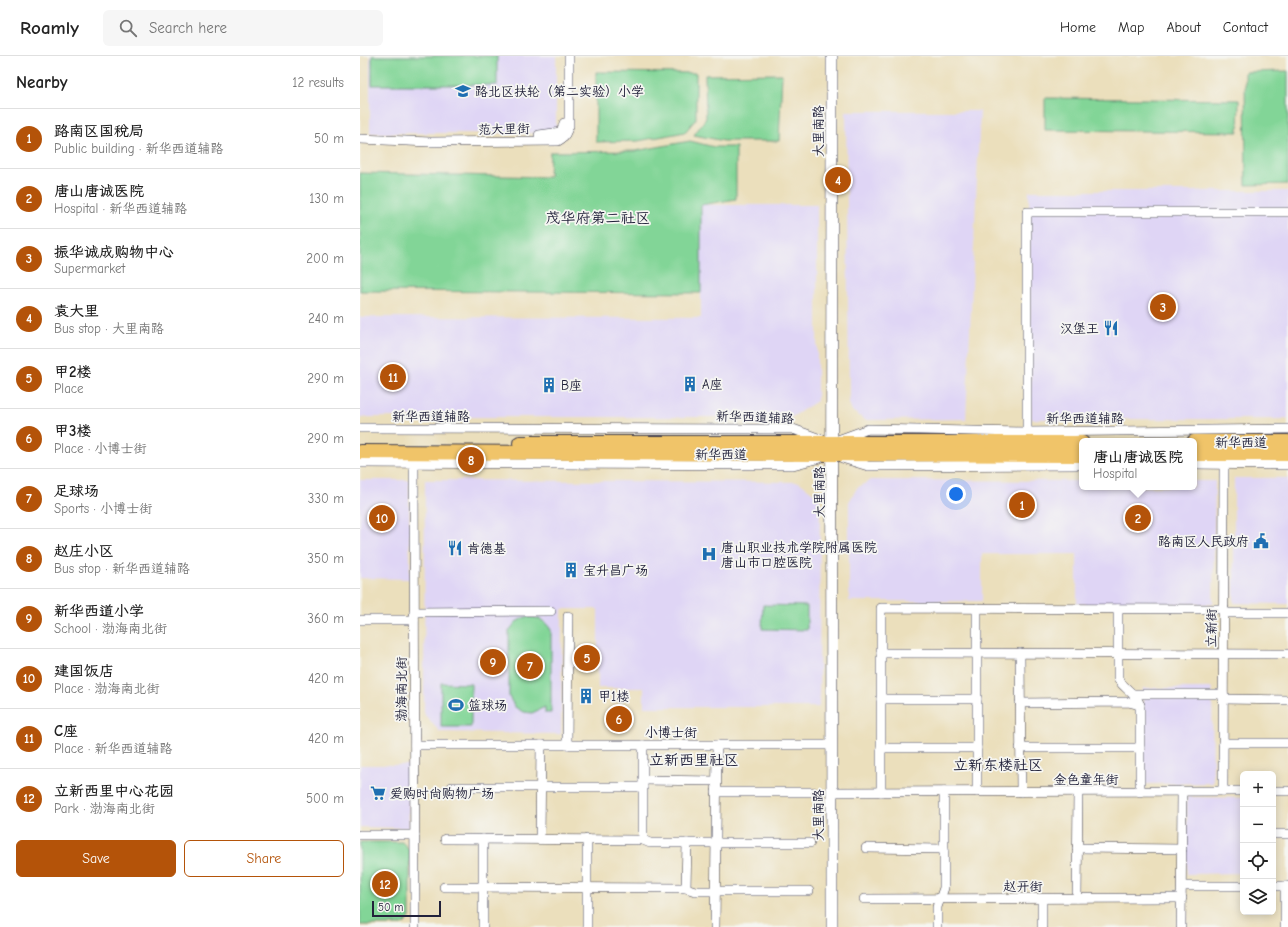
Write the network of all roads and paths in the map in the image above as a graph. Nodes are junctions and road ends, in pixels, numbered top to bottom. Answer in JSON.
{"nodes":[{"id":1,"x":565,"y":56,"type":"edge"},
{"id":2,"x":569,"y":56,"type":"edge"},
{"id":3,"x":832,"y":56,"type":"edge"},
{"id":4,"x":360,"y":134,"type":"edge"},
{"id":5,"x":360,"y":139,"type":"edge"},
{"id":6,"x":1288,"y":212,"type":"edge"},
{"id":7,"x":360,"y":428,"type":"edge"},
{"id":8,"x":1288,"y":430,"type":"edge"},
{"id":9,"x":1027,"y":432,"type":"junction"},
{"id":10,"x":1197,"y":442,"type":"edge"},
{"id":11,"x":1288,"y":442,"type":"edge"},
{"id":12,"x":360,"y":443,"type":"edge"},
{"id":13,"x":1079,"y":443,"type":"edge"},
{"id":14,"x":832,"y":449,"type":"junction"},
{"id":15,"x":360,"y":452,"type":"edge"},
{"id":16,"x":1079,"y":454,"type":"edge"},
{"id":17,"x":1197,"y":454,"type":"edge"},
{"id":18,"x":1288,"y":454,"type":"edge"},
{"id":19,"x":414,"y":457,"type":"junction"},
{"id":20,"x":360,"y":463,"type":"edge"},
{"id":21,"x":1197,"y":464,"type":"edge"},
{"id":22,"x":1224,"y":464,"type":"junction"},
{"id":23,"x":1079,"y":465,"type":"edge"},
{"id":24,"x":1288,"y":465,"type":"edge"},
{"id":25,"x":977,"y":608,"type":"junction"},
{"id":26,"x":1118,"y":608,"type":"junction"},
{"id":27,"x":551,"y":611,"type":"dead end"},
{"id":28,"x":1224,"y":611,"type":"junction"},
{"id":29,"x":1288,"y":613,"type":"edge"},
{"id":30,"x":414,"y":616,"type":"junction"},
{"id":31,"x":568,"y":616,"type":"dead end"},
{"id":32,"x":360,"y":620,"type":"edge"},
{"id":33,"x":881,"y":653,"type":"junction"},
{"id":34,"x":977,"y":653,"type":"junction"},
{"id":35,"x":1020,"y":653,"type":"junction"},
{"id":36,"x":1118,"y":654,"type":"junction"},
{"id":37,"x":1224,"y":654,"type":"junction"},
{"id":38,"x":1288,"y":654,"type":"edge"},
{"id":39,"x":1135,"y":694,"type":"junction"},
{"id":40,"x":1223,"y":697,"type":"junction"},
{"id":41,"x":977,"y":699,"type":"junction"},
{"id":42,"x":881,"y":700,"type":"junction"},
{"id":43,"x":1288,"y":700,"type":"edge"},
{"id":44,"x":1020,"y":702,"type":"junction"},
{"id":45,"x":1140,"y":705,"type":"junction"},
{"id":46,"x":1223,"y":743,"type":"junction"},
{"id":47,"x":1288,"y":743,"type":"edge"},
{"id":48,"x":415,"y":745,"type":"junction"},
{"id":49,"x":540,"y":745,"type":"junction"},
{"id":50,"x":568,"y":745,"type":"junction"},
{"id":51,"x":643,"y":745,"type":"junction"},
{"id":52,"x":717,"y":745,"type":"junction"},
{"id":53,"x":832,"y":745,"type":"junction"},
{"id":54,"x":881,"y":748,"type":"junction"},
{"id":55,"x":977,"y":748,"type":"junction"},
{"id":56,"x":1020,"y":748,"type":"junction"},
{"id":57,"x":1140,"y":748,"type":"junction"},
{"id":58,"x":716,"y":781,"type":"junction"},
{"id":59,"x":643,"y":783,"type":"junction"},
{"id":60,"x":452,"y":787,"type":"dead end"},
{"id":61,"x":540,"y":787,"type":"junction"},
{"id":62,"x":1182,"y":791,"type":"junction"},
{"id":63,"x":1223,"y":791,"type":"junction"},
{"id":64,"x":1240,"y":791,"type":"edge"},
{"id":65,"x":1276,"y":791,"type":"edge"},
{"id":66,"x":1288,"y":791,"type":"edge"},
{"id":67,"x":716,"y":792,"type":"junction"},
{"id":68,"x":812,"y":792,"type":"dead end"},
{"id":69,"x":832,"y":792,"type":"junction"},
{"id":70,"x":881,"y":792,"type":"junction"},
{"id":71,"x":944,"y":792,"type":"junction"},
{"id":72,"x":977,"y":792,"type":"junction"},
{"id":73,"x":1021,"y":792,"type":"junction"},
{"id":74,"x":1078,"y":792,"type":"junction"},
{"id":75,"x":1140,"y":792,"type":"junction"},
{"id":76,"x":1276,"y":834,"type":"edge"},
{"id":77,"x":1288,"y":834,"type":"edge"},
{"id":78,"x":360,"y":835,"type":"edge"},
{"id":79,"x":415,"y":835,"type":"junction"},
{"id":80,"x":445,"y":839,"type":"dead end"},
{"id":81,"x":483,"y":839,"type":"junction"},
{"id":82,"x":540,"y":839,"type":"junction"},
{"id":83,"x":587,"y":839,"type":"junction"},
{"id":84,"x":643,"y":840,"type":"junction"},
{"id":85,"x":687,"y":843,"type":"junction"},
{"id":86,"x":716,"y":843,"type":"junction"},
{"id":87,"x":810,"y":843,"type":"dead end"},
{"id":88,"x":866,"y":848,"type":"dead end"},
{"id":89,"x":1077,"y":848,"type":"junction"},
{"id":90,"x":1182,"y":849,"type":"junction"},
{"id":91,"x":944,"y":850,"type":"junction"},
{"id":92,"x":1182,"y":886,"type":"junction"},
{"id":93,"x":1240,"y":886,"type":"edge"},
{"id":94,"x":1276,"y":886,"type":"edge"},
{"id":95,"x":1287,"y":886,"type":"edge"},
{"id":96,"x":444,"y":887,"type":"dead end"},
{"id":97,"x":483,"y":887,"type":"junction"},
{"id":98,"x":586,"y":888,"type":"junction"},
{"id":99,"x":686,"y":888,"type":"junction"},
{"id":100,"x":715,"y":891,"type":"junction"},
{"id":101,"x":809,"y":891,"type":"dead end"},
{"id":102,"x":1077,"y":898,"type":"junction"},
{"id":103,"x":1182,"y":898,"type":"junction"},
{"id":104,"x":864,"y":899,"type":"dead end"},
{"id":105,"x":939,"y":899,"type":"junction"},
{"id":106,"x":1042,"y":899,"type":"junction"},
{"id":107,"x":415,"y":927,"type":"edge"},
{"id":108,"x":483,"y":927,"type":"edge"},
{"id":109,"x":587,"y":927,"type":"edge"},
{"id":110,"x":715,"y":927,"type":"edge"},
{"id":111,"x":832,"y":927,"type":"edge"},
{"id":112,"x":937,"y":927,"type":"edge"},
{"id":113,"x":1042,"y":927,"type":"edge"},
{"id":114,"x":1182,"y":927,"type":"edge"},
{"id":115,"x":1285,"y":927,"type":"edge"}],
"edges":[{"from":1,"to":4,"type":"street","name":"范大里街"},
{"from":2,"to":5,"type":"street","name":"范大里街"},
{"from":3,"to":14,"type":"street","name":"大里南路"},
{"from":6,"to":9,"type":"street"},
{"from":7,"to":14,"type":"street","name":"新华西道辅路"},
{"from":8,"to":9,"type":"street","name":"新华西道辅路"},
{"from":9,"to":14,"type":"street","name":"新华西道辅路"},
{"from":10,"to":11,"type":"main road","name":"新华西道"},
{"from":12,"to":14,"type":"main road","name":"新华西道"},
{"from":13,"to":14,"type":"main road","name":"新华西道"},
{"from":14,"to":16,"type":"main road","name":"新华西道"},
{"from":14,"to":19,"type":"main road","name":"新华西道"},
{"from":14,"to":23,"type":"street","name":"新华西道辅路"},
{"from":14,"to":53,"type":"street","name":"大里南路"},
{"from":15,"to":19,"type":"main road","name":"新华西道"},
{"from":17,"to":18,"type":"main road","name":"新华西道"},
{"from":19,"to":20,"type":"street"},
{"from":19,"to":30,"type":"street","name":"渤海南北街"},
{"from":21,"to":22,"type":"street"},
{"from":22,"to":24,"type":"street"},
{"from":22,"to":28,"type":"street","name":"立新街"},
{"from":25,"to":26,"type":"street"},
{"from":25,"to":33,"type":"street"},
{"from":25,"to":34,"type":"street"},
{"from":26,"to":28,"type":"street"},
{"from":26,"to":36,"type":"street"},
{"from":27,"to":30,"type":"street"},
{"from":28,"to":29,"type":"street"},
{"from":28,"to":37,"type":"street","name":"立新街"},
{"from":30,"to":32,"type":"street"},
{"from":30,"to":48,"type":"street","name":"渤海南北街"},
{"from":31,"to":50,"type":"street"},
{"from":33,"to":34,"type":"street"},
{"from":33,"to":42,"type":"street"},
{"from":34,"to":35,"type":"street"},
{"from":34,"to":41,"type":"street"},
{"from":35,"to":36,"type":"street"},
{"from":35,"to":44,"type":"street"},
{"from":36,"to":37,"type":"street"},
{"from":36,"to":39,"type":"street"},
{"from":37,"to":38,"type":"street"},
{"from":37,"to":40,"type":"street","name":"立新街"},
{"from":39,"to":40,"type":"street"},
{"from":39,"to":45,"type":"street"},
{"from":40,"to":43,"type":"street"},
{"from":40,"to":46,"type":"street","name":"立新街"},
{"from":41,"to":42,"type":"street"},
{"from":41,"to":55,"type":"street"},
{"from":42,"to":54,"type":"street"},
{"from":44,"to":45,"type":"street"},
{"from":44,"to":56,"type":"street"},
{"from":45,"to":57,"type":"street"},
{"from":46,"to":47,"type":"street"},
{"from":46,"to":63,"type":"street","name":"立新街"},
{"from":48,"to":49,"type":"street","name":"小博士街"},
{"from":48,"to":79,"type":"street","name":"渤海南北街"},
{"from":49,"to":50,"type":"street","name":"小博士街"},
{"from":49,"to":61,"type":"street"},
{"from":50,"to":51,"type":"street","name":"小博士街"},
{"from":51,"to":52,"type":"street","name":"小博士街"},
{"from":51,"to":59,"type":"street"},
{"from":52,"to":53,"type":"street","name":"小博士街"},
{"from":52,"to":58,"type":"street"},
{"from":53,"to":69,"type":"street","name":"大里南路"},
{"from":54,"to":55,"type":"street"},
{"from":54,"to":70,"type":"street"},
{"from":55,"to":72,"type":"street"},
{"from":56,"to":57,"type":"street"},
{"from":56,"to":73,"type":"street"},
{"from":57,"to":75,"type":"street"},
{"from":58,"to":59,"type":"street"},
{"from":58,"to":67,"type":"street"},
{"from":59,"to":61,"type":"street"},
{"from":59,"to":84,"type":"street"},
{"from":60,"to":61,"type":"street"},
{"from":61,"to":82,"type":"street"},
{"from":62,"to":63,"type":"street","name":"金色童年街"},
{"from":62,"to":75,"type":"street","name":"金色童年街"},
{"from":62,"to":90,"type":"street"},
{"from":63,"to":64,"type":"street","name":"金色童年街"},
{"from":65,"to":66,"type":"street"},
{"from":67,"to":68,"type":"street"},
{"from":67,"to":86,"type":"street"},
{"from":69,"to":70,"type":"street","name":"金色童年街"},
{"from":69,"to":111,"type":"street","name":"大里南路"},
{"from":70,"to":71,"type":"street","name":"金色童年街"},
{"from":71,"to":72,"type":"street","name":"金色童年街"},
{"from":71,"to":91,"type":"street"},
{"from":72,"to":73,"type":"street","name":"金色童年街"},
{"from":73,"to":74,"type":"street","name":"金色童年街"},
{"from":74,"to":75,"type":"street","name":"金色童年街"},
{"from":74,"to":89,"type":"street"},
{"from":76,"to":77,"type":"street"},
{"from":78,"to":79,"type":"street"},
{"from":79,"to":107,"type":"street","name":"渤海南北街"},
{"from":80,"to":81,"type":"street"},
{"from":81,"to":82,"type":"street"},
{"from":81,"to":97,"type":"street"},
{"from":82,"to":83,"type":"street"},
{"from":83,"to":84,"type":"street"},
{"from":83,"to":98,"type":"street"},
{"from":84,"to":85,"type":"street"},
{"from":85,"to":86,"type":"street"},
{"from":85,"to":99,"type":"street"},
{"from":86,"to":87,"type":"street"},
{"from":86,"to":100,"type":"street"},
{"from":88,"to":91,"type":"street"},
{"from":89,"to":90,"type":"street"},
{"from":89,"to":102,"type":"street"},
{"from":90,"to":92,"type":"street"},
{"from":91,"to":105,"type":"street"},
{"from":92,"to":93,"type":"street"},
{"from":92,"to":103,"type":"street"},
{"from":94,"to":95,"type":"street"},
{"from":95,"to":115,"type":"street"},
{"from":96,"to":97,"type":"street"},
{"from":97,"to":98,"type":"street"},
{"from":97,"to":108,"type":"street"},
{"from":98,"to":99,"type":"street"},
{"from":98,"to":109,"type":"street"},
{"from":99,"to":100,"type":"street"},
{"from":100,"to":101,"type":"street"},
{"from":100,"to":110,"type":"street"},
{"from":102,"to":103,"type":"street","name":"赵开街"},
{"from":102,"to":106,"type":"street","name":"赵开街"},
{"from":103,"to":114,"type":"street"},
{"from":104,"to":105,"type":"street","name":"赵开街"},
{"from":105,"to":106,"type":"street","name":"赵开街"},
{"from":105,"to":112,"type":"street"},
{"from":106,"to":113,"type":"street"}]}
